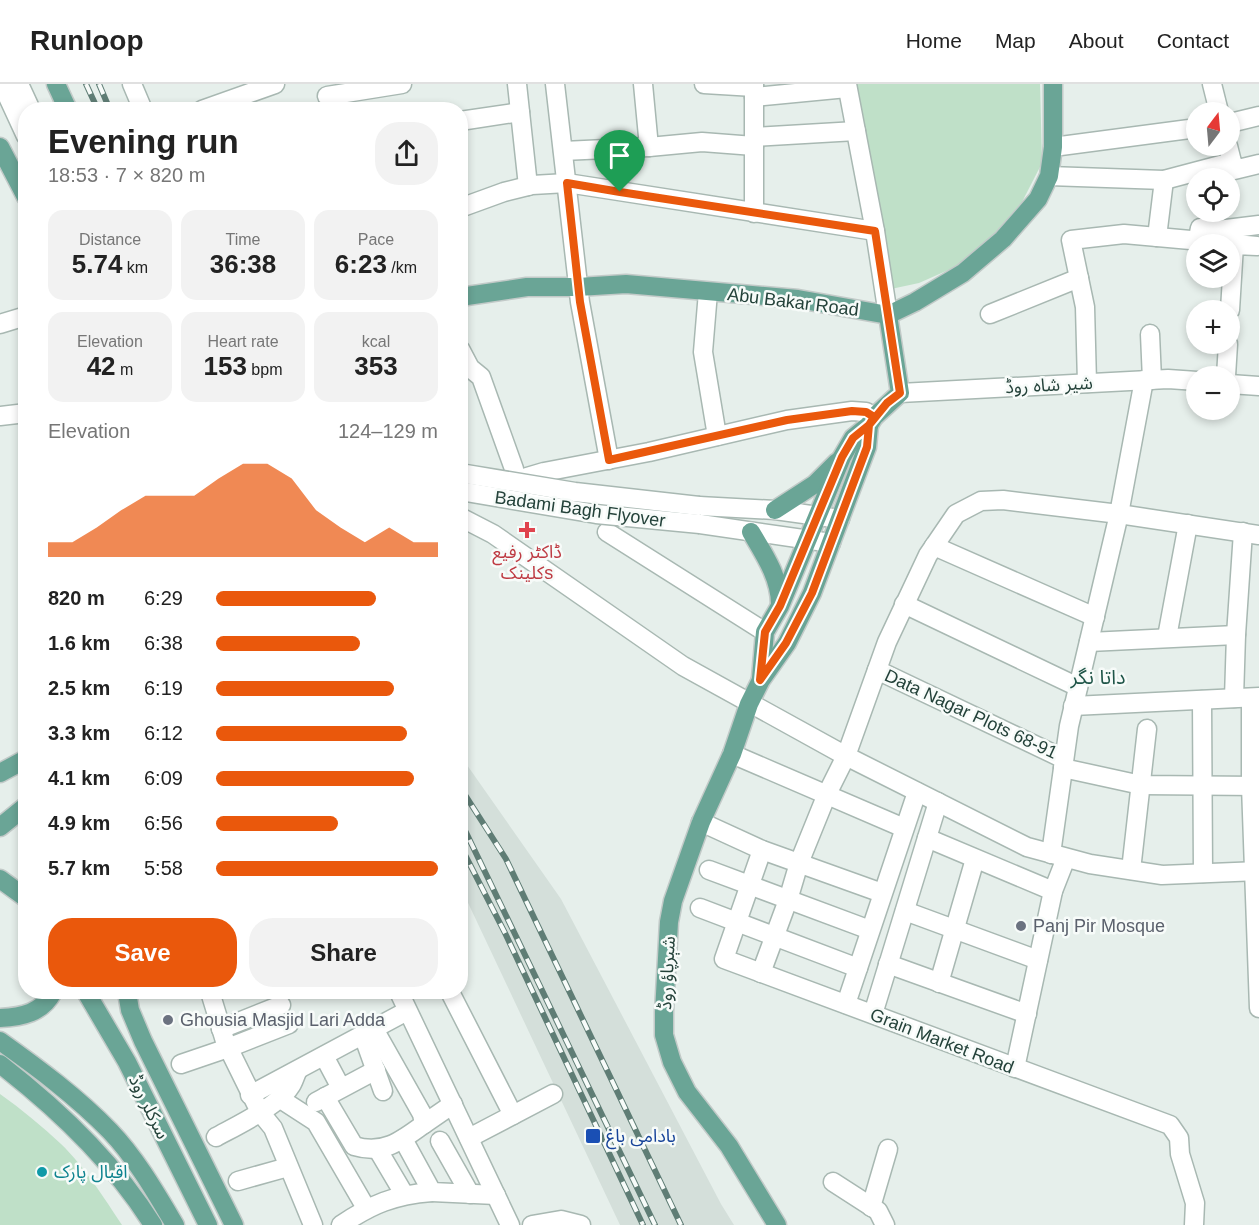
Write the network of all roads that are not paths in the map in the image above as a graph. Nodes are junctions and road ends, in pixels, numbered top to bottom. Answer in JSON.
{"nodes":[{"id":1,"x":2,"y":84,"type":"edge"},
{"id":2,"x":19,"y":84,"type":"edge"},
{"id":3,"x":56,"y":84,"type":"edge"},
{"id":4,"x":132,"y":84,"type":"edge"},
{"id":5,"x":274,"y":84,"type":"edge"},
{"id":6,"x":402,"y":84,"type":"edge"},
{"id":7,"x":517,"y":84,"type":"edge"},
{"id":8,"x":555,"y":84,"type":"edge"},
{"id":9,"x":643,"y":84,"type":"edge"},
{"id":10,"x":705,"y":84,"type":"edge"},
{"id":11,"x":1053,"y":84,"type":"edge"},
{"id":12,"x":1212,"y":84,"type":"edge"},
{"id":13,"x":847,"y":86,"type":"edge"},
{"id":14,"x":754,"y":89,"type":"edge"},
{"id":15,"x":327,"y":97,"type":"edge"},
{"id":16,"x":27,"y":102,"type":"edge"},
{"id":17,"x":64,"y":102,"type":"edge"},
{"id":18,"x":140,"y":102,"type":"edge"},
{"id":19,"x":224,"y":102,"type":"edge"},
{"id":20,"x":1216,"y":102,"type":"edge"},
{"id":21,"x":520,"y":112,"type":"junction"},
{"id":22,"x":1259,"y":116,"type":"edge"},
{"id":23,"x":18,"y":119,"type":"edge"},
{"id":24,"x":468,"y":120,"type":"edge"},
{"id":25,"x":1240,"y":121,"type":"edge"},
{"id":26,"x":1186,"y":129,"type":"edge"},
{"id":27,"x":856,"y":130,"type":"junction"},
{"id":28,"x":754,"y":142,"type":"junction"},
{"id":29,"x":0,"y":147,"type":"edge"},
{"id":30,"x":649,"y":147,"type":"junction"},
{"id":31,"x":1053,"y":147,"type":"junction"},
{"id":32,"x":563,"y":151,"type":"junction"},
{"id":33,"x":1225,"y":156,"type":"edge"},
{"id":34,"x":1230,"y":156,"type":"edge"},
{"id":35,"x":1259,"y":164,"type":"edge"},
{"id":36,"x":1050,"y":176,"type":"junction"},
{"id":37,"x":1164,"y":180,"type":"junction"},
{"id":38,"x":18,"y":182,"type":"edge"},
{"id":39,"x":567,"y":183,"type":"junction"},
{"id":40,"x":528,"y":186,"type":"junction"},
{"id":41,"x":468,"y":205,"type":"edge"},
{"id":42,"x":754,"y":213,"type":"junction"},
{"id":43,"x":1259,"y":225,"type":"edge"},
{"id":44,"x":875,"y":231,"type":"junction"},
{"id":45,"x":1199,"y":234,"type":"edge"},
{"id":46,"x":1157,"y":237,"type":"junction"},
{"id":47,"x":1186,"y":239,"type":"edge"},
{"id":48,"x":1240,"y":244,"type":"edge"},
{"id":49,"x":1240,"y":245,"type":"edge"},
{"id":50,"x":1079,"y":278,"type":"junction"},
{"id":51,"x":578,"y":287,"type":"junction"},
{"id":52,"x":708,"y":292,"type":"junction"},
{"id":53,"x":468,"y":296,"type":"edge"},
{"id":54,"x":990,"y":314,"type":"dead end"},
{"id":55,"x":888,"y":315,"type":"junction"},
{"id":56,"x":18,"y":318,"type":"edge"},
{"id":57,"x":0,"y":324,"type":"edge"},
{"id":58,"x":1150,"y":334,"type":"dead end"},
{"id":59,"x":468,"y":364,"type":"edge"},
{"id":60,"x":1148,"y":380,"type":"junction"},
{"id":61,"x":1186,"y":381,"type":"edge"},
{"id":62,"x":1087,"y":383,"type":"junction"},
{"id":63,"x":1240,"y":385,"type":"edge"},
{"id":64,"x":1259,"y":386,"type":"edge"},
{"id":65,"x":900,"y":393,"type":"junction"},
{"id":66,"x":18,"y":414,"type":"edge"},
{"id":67,"x":0,"y":416,"type":"edge"},
{"id":68,"x":871,"y":421,"type":"junction"},
{"id":69,"x":717,"y":436,"type":"junction"},
{"id":70,"x":842,"y":457,"type":"junction"},
{"id":71,"x":609,"y":460,"type":"junction"},
{"id":72,"x":514,"y":469,"type":"dead end"},
{"id":73,"x":468,"y":474,"type":"edge"},
{"id":74,"x":468,"y":491,"type":"edge"},
{"id":75,"x":468,"y":494,"type":"edge"},
{"id":76,"x":775,"y":510,"type":"junction"},
{"id":77,"x":1119,"y":514,"type":"junction"},
{"id":78,"x":699,"y":515,"type":"junction"},
{"id":79,"x":818,"y":516,"type":"junction"},
{"id":80,"x":840,"y":519,"type":"junction"},
{"id":81,"x":468,"y":521,"type":"edge"},
{"id":82,"x":1188,"y":524,"type":"junction"},
{"id":83,"x":607,"y":532,"type":"dead end"},
{"id":84,"x":751,"y":532,"type":"junction"},
{"id":85,"x":1251,"y":534,"type":"edge"},
{"id":86,"x":808,"y":540,"type":"junction"},
{"id":87,"x":831,"y":543,"type":"junction"},
{"id":88,"x":934,"y":546,"type":"junction"},
{"id":89,"x":904,"y":604,"type":"junction"},
{"id":90,"x":780,"y":606,"type":"junction"},
{"id":91,"x":1095,"y":617,"type":"junction"},
{"id":92,"x":765,"y":632,"type":"junction"},
{"id":93,"x":1236,"y":635,"type":"junction"},
{"id":94,"x":1167,"y":637,"type":"junction"},
{"id":95,"x":1089,"y":642,"type":"junction"},
{"id":96,"x":877,"y":670,"type":"junction"},
{"id":97,"x":760,"y":680,"type":"junction"},
{"id":98,"x":1078,"y":687,"type":"junction"},
{"id":99,"x":1248,"y":698,"type":"edge"},
{"id":100,"x":1202,"y":700,"type":"junction"},
{"id":101,"x":749,"y":704,"type":"junction"},
{"id":102,"x":1074,"y":706,"type":"junction"},
{"id":103,"x":1147,"y":729,"type":"dead end"},
{"id":104,"x":732,"y":754,"type":"junction"},
{"id":105,"x":846,"y":756,"type":"junction"},
{"id":106,"x":18,"y":763,"type":"edge"},
{"id":107,"x":1064,"y":763,"type":"junction"},
{"id":108,"x":0,"y":773,"type":"edge"},
{"id":109,"x":1141,"y":785,"type":"junction"},
{"id":110,"x":1203,"y":785,"type":"junction"},
{"id":111,"x":1255,"y":786,"type":"edge"},
{"id":112,"x":917,"y":792,"type":"junction"},
{"id":113,"x":827,"y":795,"type":"junction"},
{"id":114,"x":938,"y":802,"type":"junction"},
{"id":115,"x":18,"y":812,"type":"edge"},
{"id":116,"x":701,"y":822,"type":"junction"},
{"id":117,"x":0,"y":827,"type":"edge"},
{"id":118,"x":904,"y":828,"type":"junction"},
{"id":119,"x":927,"y":838,"type":"junction"},
{"id":120,"x":762,"y":850,"type":"junction"},
{"id":121,"x":1058,"y":856,"type":"junction"},
{"id":122,"x":975,"y":859,"type":"junction"},
{"id":123,"x":799,"y":863,"type":"junction"},
{"id":124,"x":709,"y":870,"type":"dead end"},
{"id":125,"x":1131,"y":870,"type":"junction"},
{"id":126,"x":1257,"y":871,"type":"edge"},
{"id":127,"x":1203,"y":873,"type":"junction"},
{"id":128,"x":0,"y":879,"type":"edge"},
{"id":129,"x":750,"y":885,"type":"junction"},
{"id":130,"x":1053,"y":891,"type":"junction"},
{"id":131,"x":18,"y":892,"type":"edge"},
{"id":132,"x":882,"y":893,"type":"junction"},
{"id":133,"x":788,"y":900,"type":"junction"},
{"id":134,"x":700,"y":908,"type":"dead end"},
{"id":135,"x":905,"y":911,"type":"junction"},
{"id":136,"x":737,"y":922,"type":"junction"},
{"id":137,"x":954,"y":929,"type":"junction"},
{"id":138,"x":870,"y":930,"type":"junction"},
{"id":139,"x":774,"y":936,"type":"junction"},
{"id":140,"x":1038,"y":960,"type":"junction"},
{"id":141,"x":888,"y":964,"type":"junction"},
{"id":142,"x":858,"y":968,"type":"junction"},
{"id":143,"x":761,"y":973,"type":"junction"},
{"id":144,"x":939,"y":983,"type":"junction"},
{"id":145,"x":47,"y":999,"type":"edge"},
{"id":146,"x":90,"y":999,"type":"edge"},
{"id":147,"x":128,"y":999,"type":"edge"},
{"id":148,"x":212,"y":999,"type":"edge"},
{"id":149,"x":402,"y":999,"type":"edge"},
{"id":150,"x":454,"y":999,"type":"edge"},
{"id":151,"x":846,"y":1004,"type":"junction"},
{"id":152,"x":281,"y":1005,"type":"dead end"},
{"id":153,"x":1259,"y":1008,"type":"edge"},
{"id":154,"x":407,"y":1011,"type":"junction"},
{"id":155,"x":873,"y":1014,"type":"junction"},
{"id":156,"x":1027,"y":1014,"type":"junction"},
{"id":157,"x":0,"y":1018,"type":"edge"},
{"id":158,"x":289,"y":1023,"type":"dead end"},
{"id":159,"x":221,"y":1029,"type":"junction"},
{"id":160,"x":369,"y":1032,"type":"junction"},
{"id":161,"x":0,"y":1041,"type":"edge"},
{"id":162,"x":228,"y":1048,"type":"junction"},
{"id":163,"x":324,"y":1056,"type":"junction"},
{"id":164,"x":0,"y":1064,"type":"edge"},
{"id":165,"x":181,"y":1064,"type":"dead end"},
{"id":166,"x":1015,"y":1068,"type":"junction"},
{"id":167,"x":298,"y":1070,"type":"junction"},
{"id":168,"x":376,"y":1070,"type":"junction"},
{"id":169,"x":341,"y":1088,"type":"junction"},
{"id":170,"x":383,"y":1091,"type":"dead end"},
{"id":171,"x":553,"y":1094,"type":"dead end"},
{"id":172,"x":250,"y":1095,"type":"junction"},
{"id":173,"x":325,"y":1097,"type":"junction"},
{"id":174,"x":279,"y":1098,"type":"junction"},
{"id":175,"x":453,"y":1104,"type":"junction"},
{"id":176,"x":260,"y":1112,"type":"junction"},
{"id":177,"x":305,"y":1115,"type":"junction"},
{"id":178,"x":513,"y":1115,"type":"junction"},
{"id":179,"x":423,"y":1124,"type":"junction"},
{"id":180,"x":216,"y":1137,"type":"dead end"},
{"id":181,"x":469,"y":1138,"type":"junction"},
{"id":182,"x":403,"y":1139,"type":"junction"},
{"id":183,"x":441,"y":1141,"type":"dead end"},
{"id":184,"x":888,"y":1149,"type":"dead end"},
{"id":185,"x":378,"y":1150,"type":"junction"},
{"id":186,"x":288,"y":1167,"type":"junction"},
{"id":187,"x":238,"y":1181,"type":"dead end"},
{"id":188,"x":833,"y":1182,"type":"dead end"},
{"id":189,"x":432,"y":1192,"type":"junction"},
{"id":190,"x":404,"y":1194,"type":"junction"},
{"id":191,"x":470,"y":1194,"type":"junction"},
{"id":192,"x":496,"y":1196,"type":"junction"},
{"id":193,"x":871,"y":1207,"type":"junction"},
{"id":194,"x":366,"y":1208,"type":"junction"},
{"id":195,"x":153,"y":1225,"type":"edge"},
{"id":196,"x":175,"y":1225,"type":"edge"},
{"id":197,"x":208,"y":1225,"type":"edge"},
{"id":198,"x":234,"y":1225,"type":"edge"},
{"id":199,"x":313,"y":1225,"type":"edge"},
{"id":200,"x":341,"y":1225,"type":"edge"},
{"id":201,"x":510,"y":1225,"type":"edge"},
{"id":202,"x":532,"y":1225,"type":"edge"},
{"id":203,"x":581,"y":1225,"type":"edge"},
{"id":204,"x":777,"y":1225,"type":"edge"},
{"id":205,"x":885,"y":1225,"type":"edge"},
{"id":206,"x":1194,"y":1225,"type":"edge"}],
"edges":[{"from":1,"to":23,"type":"street"},
{"from":2,"to":16,"type":"street"},
{"from":3,"to":17,"type":"main road"},
{"from":4,"to":18,"type":"street"},
{"from":5,"to":19,"type":"street"},
{"from":6,"to":15,"type":"street"},
{"from":7,"to":21,"type":"street"},
{"from":8,"to":32,"type":"street"},
{"from":9,"to":30,"type":"street"},
{"from":10,"to":14,"type":"street"},
{"from":11,"to":31,"type":"main road"},
{"from":12,"to":20,"type":"street"},
{"from":13,"to":14,"type":"street"},
{"from":13,"to":27,"type":"street"},
{"from":14,"to":28,"type":"street"},
{"from":21,"to":24,"type":"street"},
{"from":21,"to":40,"type":"street"},
{"from":22,"to":25,"type":"street"},
{"from":26,"to":31,"type":"street"},
{"from":27,"to":28,"type":"street"},
{"from":27,"to":44,"type":"street"},
{"from":28,"to":30,"type":"street"},
{"from":28,"to":42,"type":"street"},
{"from":29,"to":38,"type":"main road"},
{"from":30,"to":32,"type":"street"},
{"from":31,"to":36,"type":"main road"},
{"from":32,"to":39,"type":"street"},
{"from":33,"to":37,"type":"street"},
{"from":34,"to":35,"type":"street"},
{"from":36,"to":37,"type":"street"},
{"from":36,"to":55,"type":"main road"},
{"from":37,"to":46,"type":"street"},
{"from":39,"to":40,"type":"street"},
{"from":39,"to":42,"type":"street"},
{"from":39,"to":51,"type":"street"},
{"from":40,"to":41,"type":"street"},
{"from":42,"to":44,"type":"street"},
{"from":43,"to":45,"type":"street"},
{"from":44,"to":55,"type":"street"},
{"from":46,"to":47,"type":"street"},
{"from":46,"to":50,"type":"street"},
{"from":48,"to":49,"type":"street"},
{"from":50,"to":54,"type":"street"},
{"from":50,"to":62,"type":"street"},
{"from":51,"to":52,"type":"main road","name":"Abu Bakar Road"},
{"from":51,"to":53,"type":"main road","name":"Abu Bakar Road"},
{"from":51,"to":71,"type":"street"},
{"from":52,"to":55,"type":"main road","name":"Abu Bakar Road"},
{"from":52,"to":69,"type":"street"},
{"from":55,"to":65,"type":"main road"},
{"from":56,"to":57,"type":"street"},
{"from":58,"to":60,"type":"street"},
{"from":59,"to":72,"type":"street"},
{"from":60,"to":61,"type":"street","name":"شیر شاہ روڈ"},
{"from":60,"to":62,"type":"street","name":"شیر شاہ روڈ"},
{"from":60,"to":77,"type":"street"},
{"from":62,"to":65,"type":"street","name":"شیر شاہ روڈ"},
{"from":63,"to":64,"type":"street"},
{"from":65,"to":68,"type":"main road"},
{"from":66,"to":67,"type":"street"},
{"from":68,"to":69,"type":"street"},
{"from":68,"to":70,"type":"main road"},
{"from":68,"to":80,"type":"main road"},
{"from":69,"to":71,"type":"street"},
{"from":70,"to":76,"type":"main road"},
{"from":70,"to":79,"type":"main road"},
{"from":71,"to":74,"type":"street"},
{"from":73,"to":78,"type":"street","name":"Badami Bagh Flyover","bridge":true},
{"from":75,"to":78,"type":"street","name":"Badami Bagh Flyover","bridge":true},
{"from":76,"to":78,"type":"street"},
{"from":76,"to":79,"type":"street"},
{"from":77,"to":82,"type":"street"},
{"from":77,"to":88,"type":"street"},
{"from":77,"to":91,"type":"street"},
{"from":78,"to":84,"type":"street"},
{"from":79,"to":80,"type":"street"},
{"from":79,"to":86,"type":"main road"},
{"from":80,"to":87,"type":"main road"},
{"from":81,"to":101,"type":"street"},
{"from":82,"to":85,"type":"street"},
{"from":82,"to":94,"type":"street"},
{"from":83,"to":92,"type":"street"},
{"from":84,"to":86,"type":"street"},
{"from":84,"to":90,"type":"main road"},
{"from":85,"to":93,"type":"street"},
{"from":86,"to":87,"type":"street"},
{"from":86,"to":90,"type":"main road"},
{"from":87,"to":97,"type":"main road"},
{"from":88,"to":89,"type":"street"},
{"from":88,"to":91,"type":"street"},
{"from":89,"to":96,"type":"street"},
{"from":89,"to":98,"type":"street"},
{"from":90,"to":92,"type":"main road"},
{"from":91,"to":95,"type":"street"},
{"from":92,"to":97,"type":"main road"},
{"from":93,"to":94,"type":"street"},
{"from":93,"to":99,"type":"street"},
{"from":94,"to":95,"type":"street"},
{"from":95,"to":98,"type":"street"},
{"from":96,"to":105,"type":"street"},
{"from":96,"to":107,"type":"street","name":"Data Nagar Plots 68-91"},
{"from":97,"to":101,"type":"main road","name":"شېرپاؤ روڈ"},
{"from":98,"to":102,"type":"street"},
{"from":99,"to":100,"type":"street"},
{"from":99,"to":111,"type":"street"},
{"from":100,"to":102,"type":"street"},
{"from":100,"to":110,"type":"street"},
{"from":101,"to":104,"type":"main road","name":"شېرپاؤ روڈ"},
{"from":101,"to":105,"type":"street"},
{"from":102,"to":107,"type":"street"},
{"from":103,"to":109,"type":"street"},
{"from":104,"to":113,"type":"street"},
{"from":104,"to":116,"type":"main road","name":"شېرپاؤ روڈ"},
{"from":105,"to":112,"type":"street"},
{"from":105,"to":113,"type":"street"},
{"from":106,"to":108,"type":"main road"},
{"from":107,"to":109,"type":"street","name":"Data Nagar Plots 68-91"},
{"from":107,"to":121,"type":"street"},
{"from":109,"to":110,"type":"street","name":"Data Nagar Plots 68-91"},
{"from":109,"to":125,"type":"street"},
{"from":110,"to":111,"type":"street","name":"Data Nagar Plots 68-91"},
{"from":110,"to":127,"type":"street"},
{"from":111,"to":126,"type":"street"},
{"from":112,"to":114,"type":"street"},
{"from":112,"to":118,"type":"street"},
{"from":113,"to":118,"type":"street"},
{"from":113,"to":123,"type":"street"},
{"from":114,"to":119,"type":"street"},
{"from":114,"to":121,"type":"street"},
{"from":115,"to":117,"type":"main road"},
{"from":116,"to":120,"type":"street"},
{"from":116,"to":204,"type":"main road","name":"شېرپاؤ روڈ"},
{"from":118,"to":132,"type":"street"},
{"from":119,"to":122,"type":"street"},
{"from":119,"to":135,"type":"street"},
{"from":120,"to":123,"type":"street"},
{"from":120,"to":129,"type":"street","name":"Grain Market Road"},
{"from":121,"to":125,"type":"street"},
{"from":121,"to":130,"type":"street"},
{"from":122,"to":130,"type":"street"},
{"from":122,"to":137,"type":"street"},
{"from":123,"to":132,"type":"street"},
{"from":123,"to":133,"type":"street"},
{"from":124,"to":129,"type":"street"},
{"from":125,"to":127,"type":"street"},
{"from":126,"to":127,"type":"street"},
{"from":126,"to":153,"type":"street"},
{"from":128,"to":131,"type":"main road"},
{"from":129,"to":133,"type":"street"},
{"from":129,"to":136,"type":"street","name":"Grain Market Road"},
{"from":130,"to":140,"type":"street"},
{"from":132,"to":138,"type":"street"},
{"from":133,"to":138,"type":"street"},
{"from":133,"to":139,"type":"street"},
{"from":134,"to":136,"type":"street"},
{"from":135,"to":137,"type":"street"},
{"from":135,"to":141,"type":"street"},
{"from":136,"to":139,"type":"street"},
{"from":136,"to":143,"type":"street","name":"Grain Market Road"},
{"from":137,"to":140,"type":"street"},
{"from":137,"to":144,"type":"street"},
{"from":138,"to":142,"type":"street"},
{"from":139,"to":142,"type":"street"},
{"from":139,"to":143,"type":"street"},
{"from":140,"to":156,"type":"street"},
{"from":141,"to":144,"type":"street"},
{"from":141,"to":155,"type":"street"},
{"from":142,"to":151,"type":"street"},
{"from":143,"to":151,"type":"street","name":"Grain Market Road"},
{"from":144,"to":156,"type":"street"},
{"from":145,"to":157,"type":"main road"},
{"from":146,"to":197,"type":"main road","name":"سرکلر روڈ"},
{"from":147,"to":198,"type":"main road"},
{"from":148,"to":159,"type":"street"},
{"from":149,"to":154,"type":"street"},
{"from":150,"to":178,"type":"street"},
{"from":151,"to":155,"type":"street","name":"Grain Market Road"},
{"from":152,"to":159,"type":"street"},
{"from":154,"to":160,"type":"street"},
{"from":154,"to":175,"type":"street"},
{"from":155,"to":166,"type":"street","name":"Grain Market Road"},
{"from":156,"to":166,"type":"street"},
{"from":158,"to":162,"type":"street"},
{"from":159,"to":162,"type":"street"},
{"from":160,"to":163,"type":"street"},
{"from":160,"to":168,"type":"street"},
{"from":160,"to":179,"type":"street"},
{"from":161,"to":196,"type":"main road"},
{"from":162,"to":165,"type":"street"},
{"from":162,"to":172,"type":"street"},
{"from":163,"to":167,"type":"street"},
{"from":163,"to":169,"type":"street"},
{"from":164,"to":195,"type":"main road"},
{"from":166,"to":206,"type":"street","name":"Grain Market Road"},
{"from":167,"to":172,"type":"street"},
{"from":167,"to":174,"type":"street"},
{"from":168,"to":169,"type":"street"},
{"from":168,"to":170,"type":"street"},
{"from":169,"to":173,"type":"street"},
{"from":171,"to":178,"type":"street"},
{"from":172,"to":176,"type":"street"},
{"from":173,"to":177,"type":"street"},
{"from":173,"to":185,"type":"street"},
{"from":174,"to":176,"type":"street"},
{"from":174,"to":177,"type":"street"},
{"from":175,"to":179,"type":"street"},
{"from":175,"to":181,"type":"street"},
{"from":176,"to":180,"type":"street"},
{"from":176,"to":186,"type":"street"},
{"from":177,"to":194,"type":"street"},
{"from":178,"to":181,"type":"street"},
{"from":179,"to":182,"type":"street"},
{"from":181,"to":192,"type":"street"},
{"from":182,"to":185,"type":"street"},
{"from":182,"to":189,"type":"street"},
{"from":183,"to":191,"type":"street"},
{"from":184,"to":193,"type":"street"},
{"from":185,"to":190,"type":"street"},
{"from":186,"to":187,"type":"street"},
{"from":186,"to":199,"type":"street"},
{"from":188,"to":193,"type":"street"},
{"from":189,"to":190,"type":"street"},
{"from":189,"to":191,"type":"street"},
{"from":190,"to":194,"type":"street"},
{"from":191,"to":192,"type":"street"},
{"from":192,"to":201,"type":"street"},
{"from":193,"to":205,"type":"street"},
{"from":194,"to":200,"type":"street"},
{"from":202,"to":203,"type":"street"}]}
